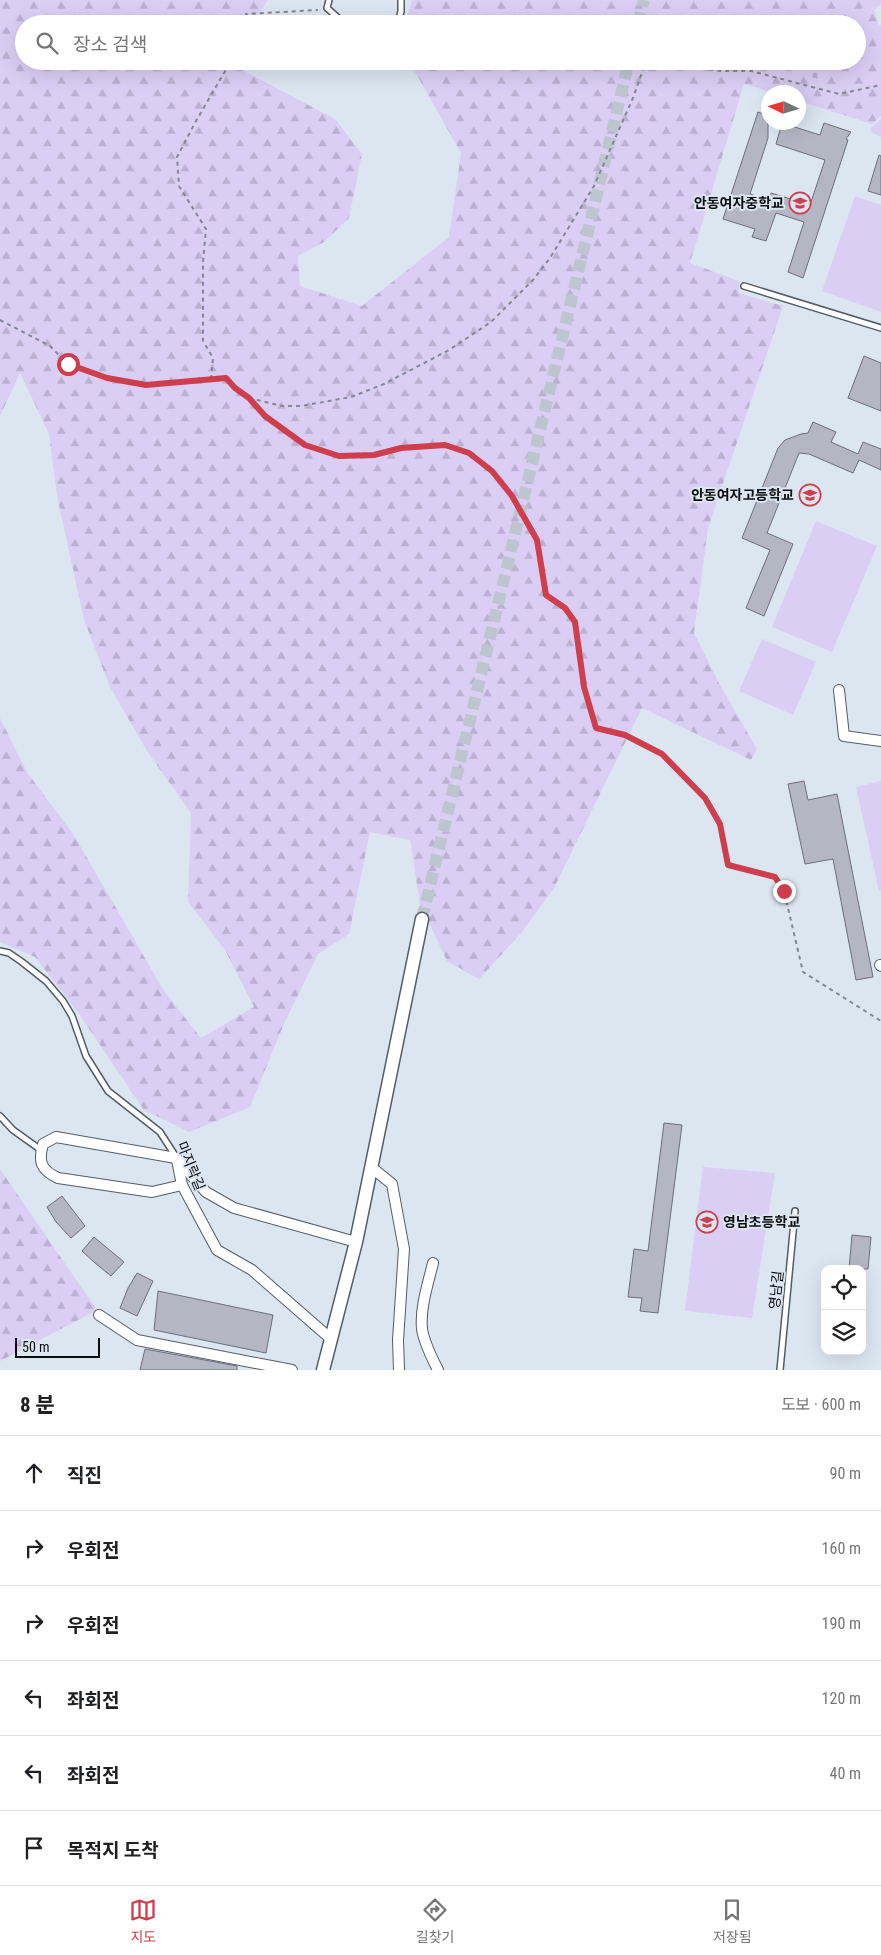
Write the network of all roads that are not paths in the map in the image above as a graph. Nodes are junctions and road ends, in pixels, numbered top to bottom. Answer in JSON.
{"nodes":[{"id":1,"x":329,"y":0,"type":"edge"},
{"id":2,"x":401,"y":0,"type":"edge"},
{"id":3,"x":335,"y":15,"type":"edge"},
{"id":4,"x":400,"y":15,"type":"edge"},
{"id":5,"x":744,"y":286,"type":"dead end"},
{"id":6,"x":881,"y":328,"type":"edge"},
{"id":7,"x":839,"y":690,"type":"dead end"},
{"id":8,"x":881,"y":741,"type":"edge"},
{"id":9,"x":422,"y":918,"type":"tunnel mouth"},
{"id":10,"x":0,"y":951,"type":"edge"},
{"id":11,"x":0,"y":1116,"type":"edge"},
{"id":12,"x":41,"y":1150,"type":"junction"},
{"id":13,"x":176,"y":1158,"type":"junction"},
{"id":14,"x":372,"y":1167,"type":"junction"},
{"id":15,"x":182,"y":1185,"type":"junction"},
{"id":16,"x":795,"y":1211,"type":"dead end"},
{"id":17,"x":356,"y":1242,"type":"junction"},
{"id":18,"x":433,"y":1263,"type":"dead end"},
{"id":19,"x":99,"y":1315,"type":"dead end"},
{"id":20,"x":331,"y":1339,"type":"junction"},
{"id":21,"x":292,"y":1370,"type":"edge"},
{"id":22,"x":323,"y":1370,"type":"edge"},
{"id":23,"x":399,"y":1370,"type":"edge"},
{"id":24,"x":438,"y":1370,"type":"edge"},
{"id":25,"x":780,"y":1370,"type":"edge"}],
"edges":[{"from":1,"to":3,"type":"lane"},
{"from":2,"to":4,"type":"lane"},
{"from":5,"to":6,"type":"lane"},
{"from":7,"to":8,"type":"street"},
{"from":9,"to":14,"type":"street"},
{"from":10,"to":13,"type":"lane","name":"마지락길"},
{"from":11,"to":12,"type":"lane"},
{"from":12,"to":13,"type":"street"},
{"from":12,"to":15,"type":"street"},
{"from":13,"to":15,"type":"street","name":"마지락길"},
{"from":13,"to":17,"type":"street"},
{"from":14,"to":17,"type":"street"},
{"from":14,"to":23,"type":"street"},
{"from":15,"to":20,"type":"street","name":"마지락길"},
{"from":16,"to":25,"type":"lane","name":"영남길"},
{"from":17,"to":20,"type":"street"},
{"from":18,"to":24,"type":"street"},
{"from":19,"to":21,"type":"street"},
{"from":20,"to":22,"type":"street"}]}
